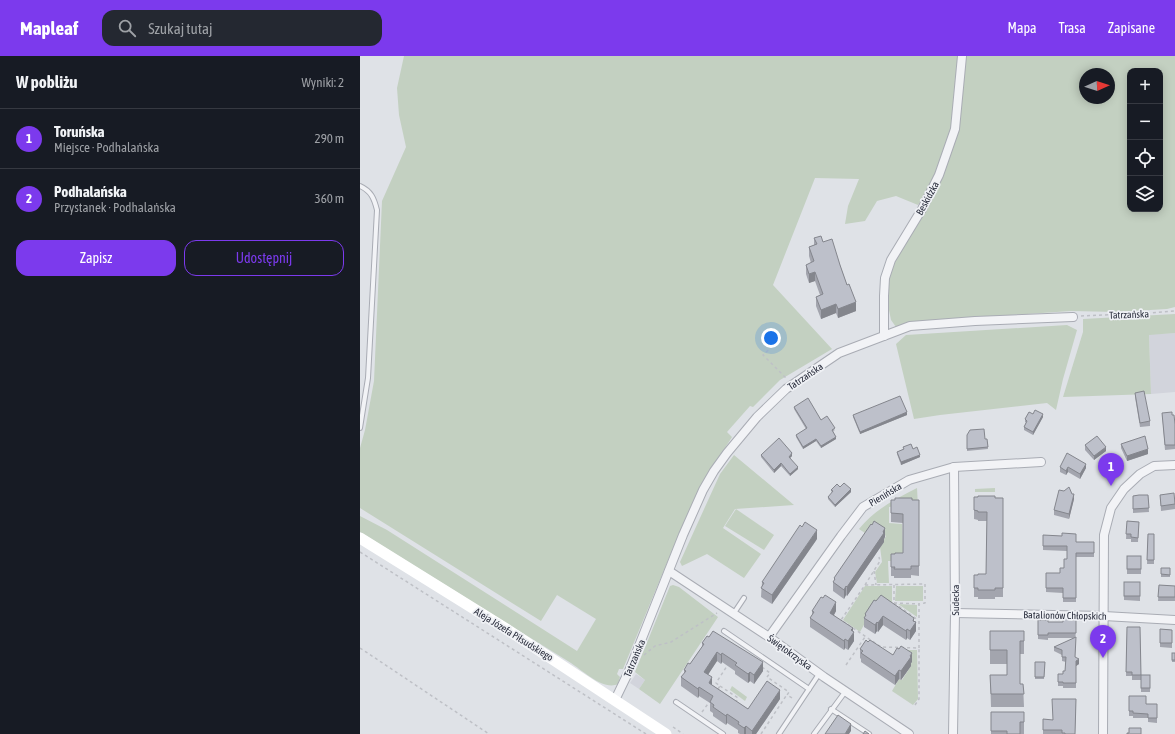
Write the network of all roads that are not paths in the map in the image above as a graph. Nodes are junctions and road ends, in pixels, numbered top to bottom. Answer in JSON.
{"nodes":[{"id":1,"x":962,"y":56,"type":"edge"},
{"id":2,"x":360,"y":186,"type":"edge"},
{"id":3,"x":1073,"y":317,"type":"road end"},
{"id":4,"x":884,"y":336,"type":"junction"},
{"id":5,"x":360,"y":428,"type":"edge"},
{"id":6,"x":1041,"y":462,"type":"dead end"},
{"id":7,"x":1175,"y":465,"type":"edge"},
{"id":8,"x":954,"y":467,"type":"junction"},
{"id":9,"x":360,"y":538,"type":"edge"},
{"id":10,"x":669,"y":571,"type":"junction"},
{"id":11,"x":744,"y":598,"type":"dead end"},
{"id":12,"x":955,"y":613,"type":"junction"},
{"id":13,"x":734,"y":614,"type":"junction"},
{"id":14,"x":1104,"y":616,"type":"junction"},
{"id":15,"x":1175,"y":620,"type":"edge"},
{"id":16,"x":724,"y":630,"type":"dead end"},
{"id":17,"x":769,"y":637,"type":"junction"},
{"id":18,"x":819,"y":673,"type":"junction"},
{"id":19,"x":808,"y":689,"type":"junction"},
{"id":20,"x":846,"y":691,"type":"junction"},
{"id":21,"x":615,"y":700,"type":"junction"},
{"id":22,"x":676,"y":702,"type":"dead end"},
{"id":23,"x":831,"y":709,"type":"junction"},
{"id":24,"x":666,"y":734,"type":"edge"},
{"id":25,"x":723,"y":734,"type":"edge"},
{"id":26,"x":779,"y":734,"type":"edge"},
{"id":27,"x":814,"y":734,"type":"edge"},
{"id":28,"x":869,"y":734,"type":"edge"},
{"id":29,"x":909,"y":734,"type":"edge"},
{"id":30,"x":953,"y":734,"type":"edge"},
{"id":31,"x":1103,"y":734,"type":"edge"}],
"edges":[{"from":1,"to":4,"type":"street","name":"Beskidzka"},
{"from":2,"to":5,"type":"lane"},
{"from":3,"to":4,"type":"street","name":"Tatrzańska"},
{"from":4,"to":10,"type":"street","name":"Tatrzańska"},
{"from":6,"to":8,"type":"street","name":"Pienińska"},
{"from":7,"to":14,"type":"street"},
{"from":8,"to":12,"type":"street","name":"Sudecka"},
{"from":8,"to":17,"type":"street","name":"Pienińska"},
{"from":9,"to":21,"type":"main road","name":"Aleja Józefa Piłsudskiego"},
{"from":10,"to":13,"type":"street","name":"Świętokrzyska"},
{"from":10,"to":21,"type":"street","name":"Tatrzańska"},
{"from":11,"to":13,"type":"lane"},
{"from":12,"to":14,"type":"street","name":"Batalionów Chłopskich"},
{"from":12,"to":30,"type":"street","name":"Sudecka"},
{"from":13,"to":17,"type":"street","name":"Świętokrzyska"},
{"from":14,"to":15,"type":"street","name":"Batalionów Chłopskich"},
{"from":14,"to":31,"type":"street"},
{"from":16,"to":19,"type":"lane"},
{"from":17,"to":18,"type":"street","name":"Świętokrzyska"},
{"from":18,"to":19,"type":"lane"},
{"from":18,"to":20,"type":"street","name":"Świętokrzyska"},
{"from":19,"to":26,"type":"lane"},
{"from":20,"to":23,"type":"lane"},
{"from":20,"to":29,"type":"street","name":"Świętokrzyska"},
{"from":21,"to":24,"type":"main road","name":"Aleja Józefa Piłsudskiego"},
{"from":22,"to":25,"type":"lane"},
{"from":23,"to":27,"type":"lane"},
{"from":23,"to":28,"type":"lane"}]}
